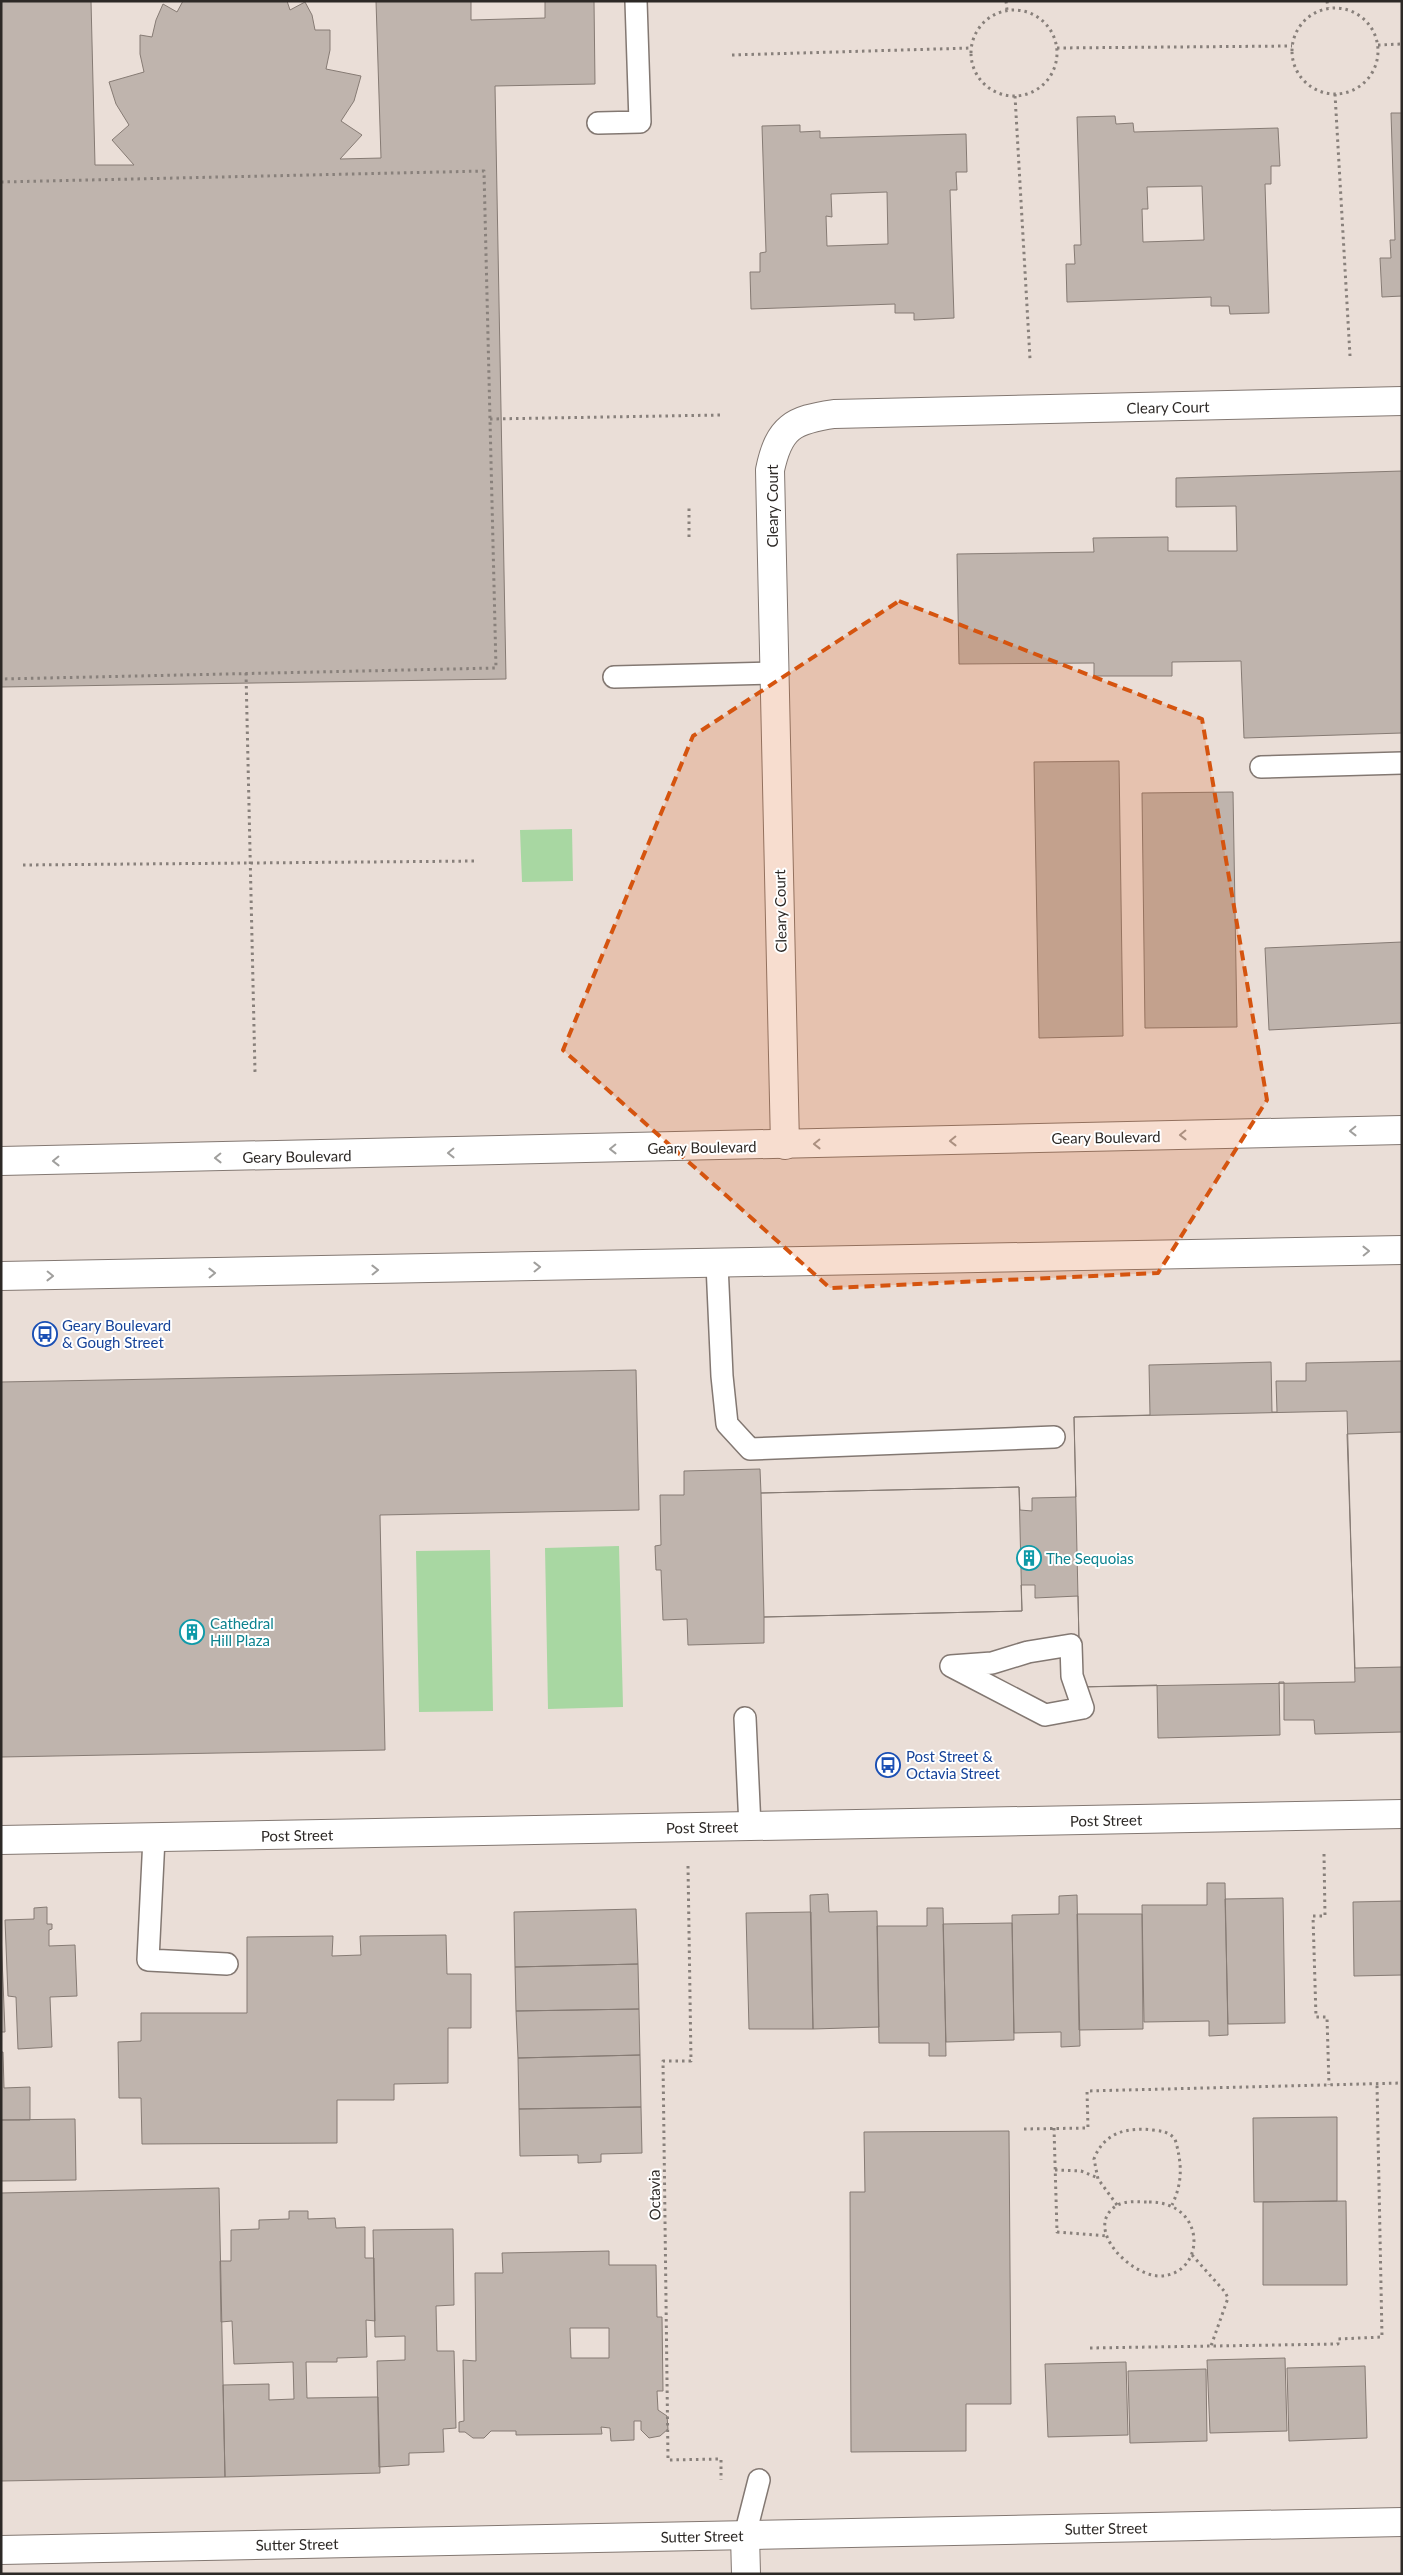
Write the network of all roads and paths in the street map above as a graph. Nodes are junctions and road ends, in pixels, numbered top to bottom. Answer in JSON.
{"nodes":[{"id":1,"x":636,"y":1,"type":"edge"},
{"id":2,"x":1006,"y":1,"type":"edge"},
{"id":3,"x":1327,"y":1,"type":"edge"},
{"id":4,"x":1328,"y":8,"type":"junction"},
{"id":5,"x":1007,"y":10,"type":"junction"},
{"id":6,"x":1402,"y":44,"type":"edge"},
{"id":7,"x":1378,"y":45,"type":"junction"},
{"id":8,"x":1292,"y":46,"type":"junction"},
{"id":9,"x":971,"y":48,"type":"junction"},
{"id":10,"x":1057,"y":48,"type":"junction"},
{"id":11,"x":732,"y":55,"type":"dead end"},
{"id":12,"x":1335,"y":94,"type":"junction"},
{"id":13,"x":1015,"y":96,"type":"junction"},
{"id":14,"x":598,"y":123,"type":"dead end"},
{"id":15,"x":1,"y":182,"type":"edge"},
{"id":16,"x":1350,"y":356,"type":"dead end"},
{"id":17,"x":1030,"y":360,"type":"dead end"},
{"id":18,"x":1402,"y":402,"type":"edge"},
{"id":19,"x":721,"y":415,"type":"dead end"},
{"id":20,"x":490,"y":419,"type":"junction"},
{"id":21,"x":689,"y":505,"type":"dead end"},
{"id":22,"x":689,"y":537,"type":"dead end"},
{"id":23,"x":246,"y":673,"type":"junction"},
{"id":24,"x":774,"y":673,"type":"junction"},
{"id":25,"x":614,"y":676,"type":"dead end"},
{"id":26,"x":1,"y":679,"type":"edge"},
{"id":27,"x":1402,"y":763,"type":"edge"},
{"id":28,"x":1261,"y":767,"type":"dead end"},
{"id":29,"x":478,"y":861,"type":"dead end"},
{"id":30,"x":250,"y":864,"type":"junction"},
{"id":31,"x":23,"y":865,"type":"dead end"},
{"id":32,"x":255,"y":1072,"type":"dead end"},
{"id":33,"x":1402,"y":1130,"type":"edge"},
{"id":34,"x":785,"y":1145,"type":"junction"},
{"id":35,"x":1,"y":1161,"type":"edge"},
{"id":36,"x":1402,"y":1250,"type":"edge"},
{"id":37,"x":717,"y":1264,"type":"junction"},
{"id":38,"x":1,"y":1276,"type":"edge"},
{"id":39,"x":1054,"y":1437,"type":"dead end"},
{"id":40,"x":950,"y":1666,"type":"joint"},
{"id":41,"x":745,"y":1718,"type":"dead end"},
{"id":42,"x":1402,"y":1814,"type":"edge"},
{"id":43,"x":1323,"y":1816,"type":"junction"},
{"id":44,"x":750,"y":1827,"type":"junction"},
{"id":45,"x":688,"y":1828,"type":"junction"},
{"id":46,"x":154,"y":1838,"type":"junction"},
{"id":47,"x":1,"y":1840,"type":"edge"},
{"id":48,"x":227,"y":1964,"type":"dead end"},
{"id":49,"x":1402,"y":2083,"type":"edge"},
{"id":50,"x":1377,"y":2084,"type":"junction"},
{"id":51,"x":1329,"y":2085,"type":"junction"},
{"id":52,"x":1054,"y":2128,"type":"junction"},
{"id":53,"x":1024,"y":2130,"type":"dead end"},
{"id":54,"x":1055,"y":2170,"type":"junction"},
{"id":55,"x":1098,"y":2178,"type":"junction"},
{"id":56,"x":1117,"y":2205,"type":"junction"},
{"id":57,"x":1172,"y":2205,"type":"junction"},
{"id":58,"x":1107,"y":2236,"type":"junction"},
{"id":59,"x":1192,"y":2255,"type":"junction"},
{"id":60,"x":1211,"y":2346,"type":"junction"},
{"id":61,"x":1090,"y":2348,"type":"dead end"},
{"id":62,"x":759,"y":2480,"type":"dead end"},
{"id":63,"x":1402,"y":2522,"type":"edge"},
{"id":64,"x":733,"y":2536,"type":"junction"},
{"id":65,"x":1,"y":2550,"type":"edge"},
{"id":66,"x":746,"y":2574,"type":"edge"}],
"edges":[{"from":1,"to":14,"type":"lane"},
{"from":2,"to":5,"type":"path"},
{"from":3,"to":4,"type":"path"},
{"from":4,"to":7,"type":"path"},
{"from":4,"to":8,"type":"path"},
{"from":5,"to":9,"type":"path"},
{"from":5,"to":10,"type":"path"},
{"from":6,"to":7,"type":"path"},
{"from":7,"to":12,"type":"path"},
{"from":8,"to":10,"type":"path"},
{"from":8,"to":12,"type":"path"},
{"from":9,"to":11,"type":"path"},
{"from":9,"to":13,"type":"path"},
{"from":10,"to":13,"type":"path"},
{"from":12,"to":16,"type":"path"},
{"from":13,"to":17,"type":"path"},
{"from":15,"to":20,"type":"path"},
{"from":18,"to":24,"type":"street","name":"Cleary Court"},
{"from":19,"to":20,"type":"path"},
{"from":20,"to":23,"type":"path"},
{"from":21,"to":22,"type":"path"},
{"from":23,"to":26,"type":"path"},
{"from":23,"to":30,"type":"path"},
{"from":24,"to":25,"type":"lane"},
{"from":24,"to":34,"type":"street","name":"Cleary Court"},
{"from":27,"to":28,"type":"lane"},
{"from":29,"to":30,"type":"path"},
{"from":30,"to":31,"type":"path"},
{"from":30,"to":32,"type":"path"},
{"from":33,"to":34,"type":"street","name":"Geary Boulevard","one_way":true},
{"from":34,"to":35,"type":"street","name":"Geary Boulevard","one_way":true},
{"from":37,"to":36,"type":"street","one_way":true},
{"from":38,"to":37,"type":"street","one_way":true},
{"from":37,"to":39,"type":"lane"},
{"from":40,"to":40,"type":"lane"},
{"from":41,"to":44,"type":"lane"},
{"from":42,"to":43,"type":"street","name":"Post Street"},
{"from":43,"to":44,"type":"street","name":"Post Street"},
{"from":43,"to":51,"type":"path"},
{"from":44,"to":45,"type":"street","name":"Post Street"},
{"from":45,"to":46,"type":"street","name":"Post Street"},
{"from":45,"to":64,"type":"path","name":"Octavia"},
{"from":46,"to":47,"type":"street","name":"Post Street"},
{"from":46,"to":48,"type":"lane"},
{"from":49,"to":50,"type":"path"},
{"from":50,"to":51,"type":"path"},
{"from":50,"to":60,"type":"path"},
{"from":51,"to":52,"type":"path"},
{"from":52,"to":53,"type":"path"},
{"from":52,"to":54,"type":"path"},
{"from":54,"to":55,"type":"path"},
{"from":54,"to":58,"type":"path"},
{"from":55,"to":56,"type":"path"},
{"from":55,"to":57,"type":"path"},
{"from":56,"to":57,"type":"path"},
{"from":56,"to":58,"type":"path"},
{"from":57,"to":59,"type":"path"},
{"from":58,"to":59,"type":"path"},
{"from":59,"to":60,"type":"path"},
{"from":60,"to":61,"type":"path"},
{"from":62,"to":64,"type":"lane"},
{"from":63,"to":64,"type":"street","name":"Sutter Street"},
{"from":64,"to":65,"type":"street","name":"Sutter Street"},
{"from":64,"to":66,"type":"street"}]}
